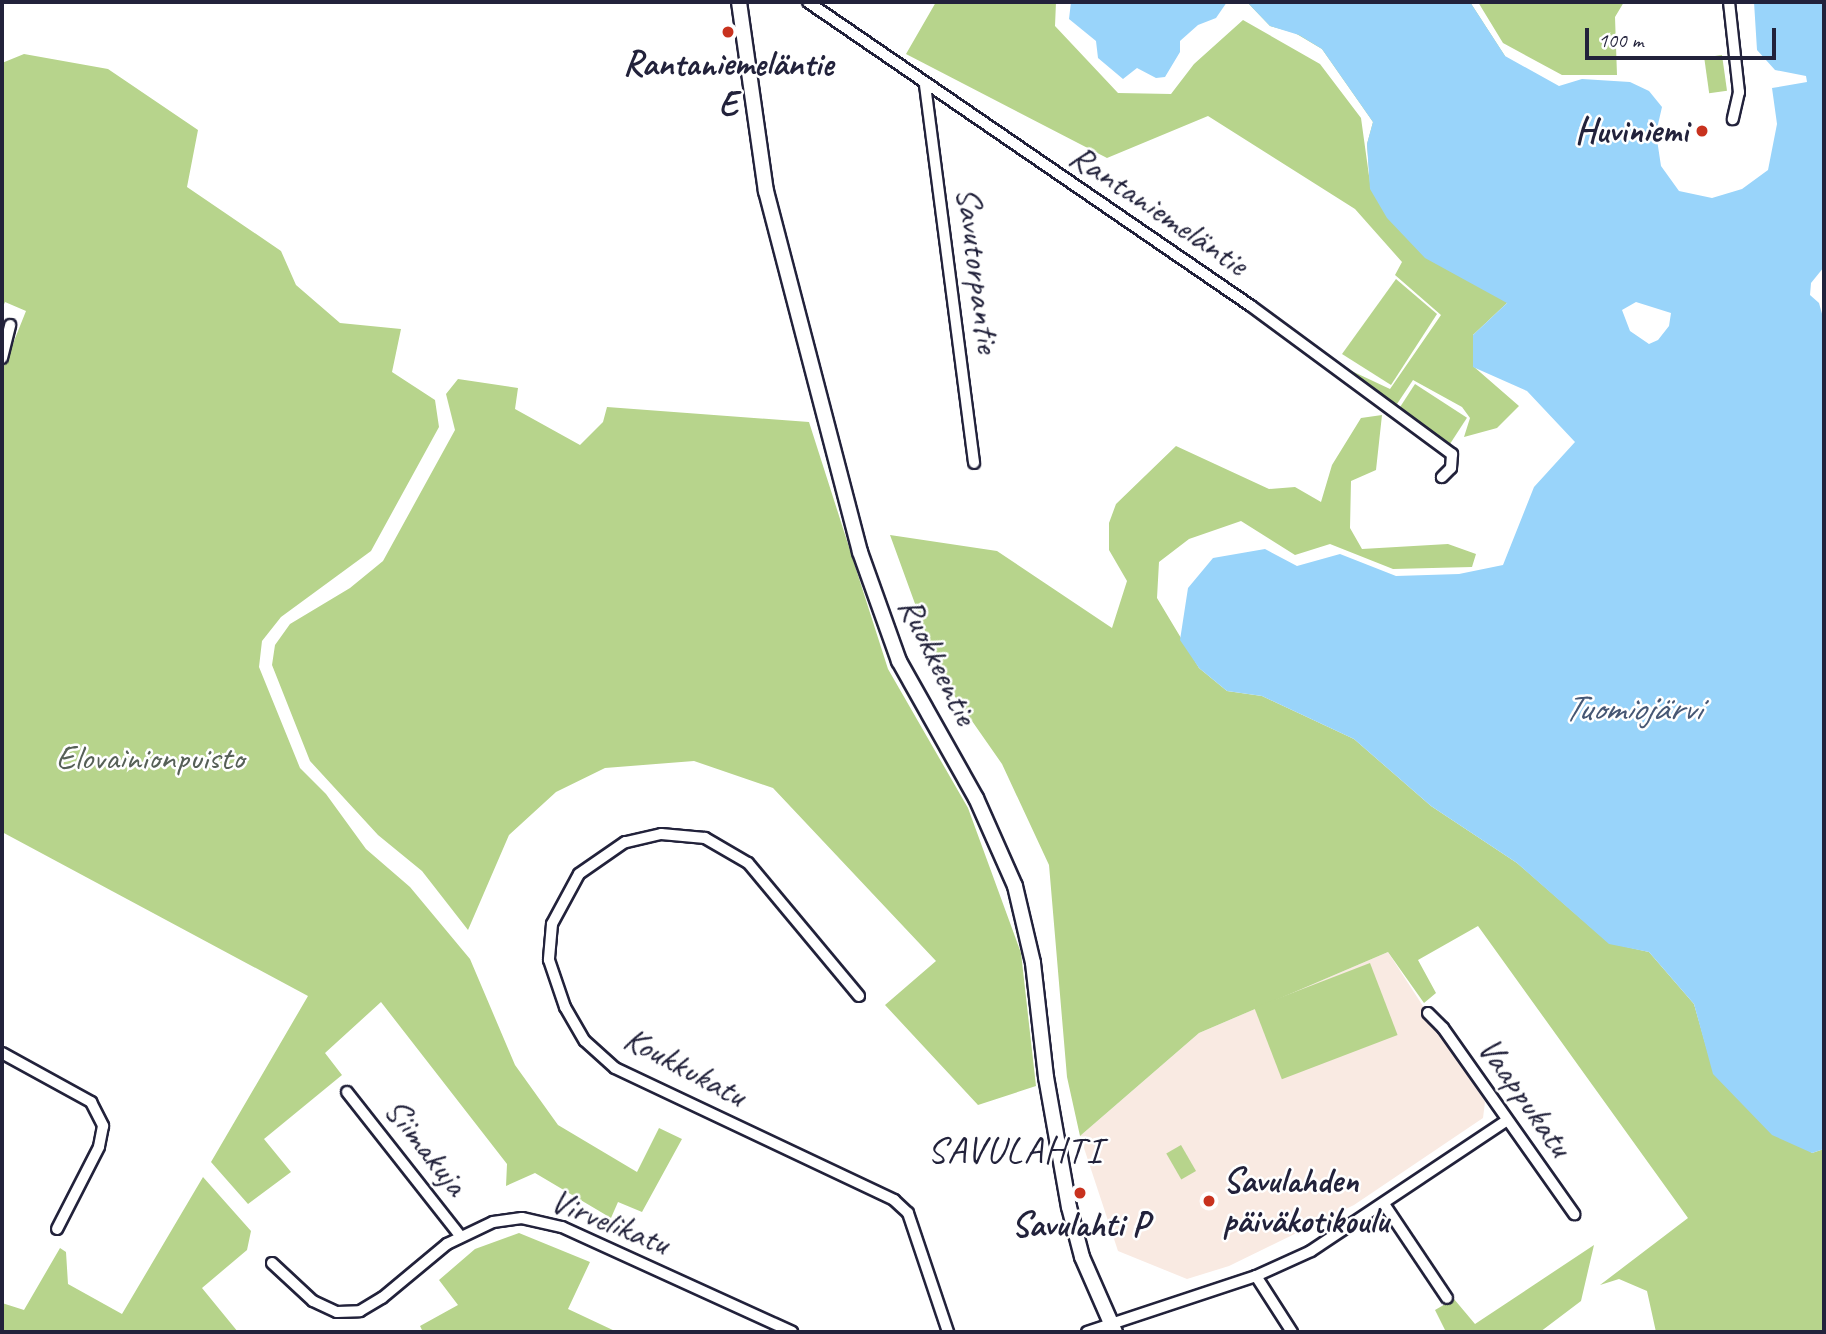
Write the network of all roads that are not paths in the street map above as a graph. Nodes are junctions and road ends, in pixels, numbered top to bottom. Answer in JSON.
{"nodes":[{"id":1,"x":739,"y":2,"type":"edge"},
{"id":2,"x":808,"y":2,"type":"edge"},
{"id":3,"x":1729,"y":2,"type":"edge"},
{"id":4,"x":925,"y":85,"type":"junction"},
{"id":5,"x":1732,"y":119,"type":"dead end"},
{"id":6,"x":10,"y":325,"type":"dead end"},
{"id":7,"x":2,"y":358,"type":"edge"},
{"id":8,"x":974,"y":463,"type":"dead end"},
{"id":9,"x":1442,"y":477,"type":"dead end"},
{"id":10,"x":859,"y":996,"type":"dead end"},
{"id":11,"x":1428,"y":1013,"type":"dead end"},
{"id":12,"x":2,"y":1053,"type":"edge"},
{"id":13,"x":347,"y":1091,"type":"dead end"},
{"id":14,"x":1506,"y":1121,"type":"junction"},
{"id":15,"x":1384,"y":1205,"type":"junction"},
{"id":16,"x":1574,"y":1214,"type":"dead end"},
{"id":17,"x":57,"y":1229,"type":"dead end"},
{"id":18,"x":461,"y":1237,"type":"junction"},
{"id":19,"x":272,"y":1263,"type":"dead end"},
{"id":20,"x":1256,"y":1276,"type":"junction"},
{"id":21,"x":1447,"y":1298,"type":"dead end"},
{"id":22,"x":1113,"y":1328,"type":"edge"},
{"id":23,"x":792,"y":1332,"type":"edge"},
{"id":24,"x":948,"y":1332,"type":"edge"},
{"id":25,"x":1087,"y":1332,"type":"edge"},
{"id":26,"x":1292,"y":1332,"type":"edge"}],
"edges":[{"from":1,"to":22,"type":"street","name":"Ruokkeentie"},
{"from":2,"to":4,"type":"street","name":"Rantaniemeläntie"},
{"from":3,"to":5,"type":"street"},
{"from":4,"to":8,"type":"street","name":"Savutorpantie"},
{"from":4,"to":9,"type":"street","name":"Rantaniemeläntie"},
{"from":6,"to":7,"type":"street"},
{"from":10,"to":24,"type":"street","name":"Koukkukatu"},
{"from":11,"to":14,"type":"street","name":"Vaappukatu"},
{"from":12,"to":17,"type":"street"},
{"from":13,"to":18,"type":"street","name":"Siimakuja"},
{"from":14,"to":15,"type":"street"},
{"from":14,"to":16,"type":"street","name":"Vaappukatu"},
{"from":15,"to":20,"type":"street"},
{"from":15,"to":21,"type":"street"},
{"from":18,"to":19,"type":"street","name":"Virvelikatu"},
{"from":18,"to":23,"type":"street","name":"Virvelikatu"},
{"from":20,"to":22,"type":"street"},
{"from":20,"to":26,"type":"street"},
{"from":22,"to":25,"type":"street"}]}
